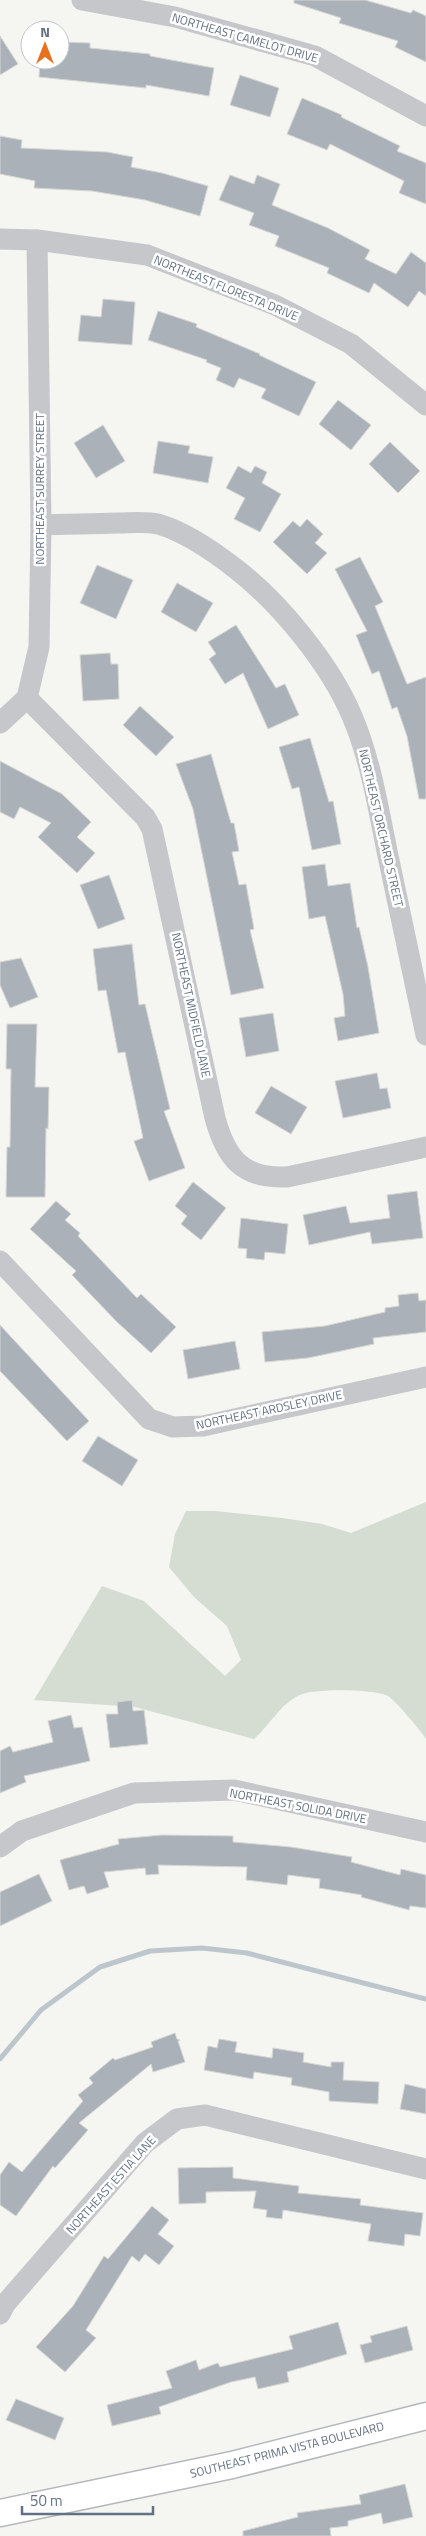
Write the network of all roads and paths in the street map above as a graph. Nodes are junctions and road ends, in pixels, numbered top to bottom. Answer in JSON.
{"nodes":[{"id":1,"x":82,"y":0,"type":"edge"},
{"id":2,"x":426,"y":116,"type":"edge"},
{"id":3,"x":0,"y":239,"type":"edge"},
{"id":4,"x":36,"y":240,"type":"junction"},
{"id":5,"x":426,"y":405,"type":"edge"},
{"id":6,"x":41,"y":525,"type":"junction"},
{"id":7,"x":28,"y":698,"type":"junction"},
{"id":8,"x":0,"y":723,"type":"edge"},
{"id":9,"x":426,"y":1035,"type":"edge"},
{"id":10,"x":426,"y":1147,"type":"edge"},
{"id":11,"x":0,"y":1260,"type":"edge"},
{"id":12,"x":426,"y":1377,"type":"edge"},
{"id":13,"x":426,"y":1832,"type":"edge"},
{"id":14,"x":0,"y":1847,"type":"edge"},
{"id":15,"x":426,"y":2169,"type":"edge"},
{"id":16,"x":0,"y":2314,"type":"edge"},
{"id":17,"x":426,"y":2416,"type":"edge"},
{"id":18,"x":0,"y":2514,"type":"edge"}],
"edges":[{"from":1,"to":2,"type":"street","name":"NORTHEAST CAMELOT DRIVE"},
{"from":3,"to":4,"type":"street","name":"NORTHEAST FLORESTA DRIVE"},
{"from":4,"to":5,"type":"street","name":"NORTHEAST FLORESTA DRIVE"},
{"from":4,"to":6,"type":"street","name":"NORTHEAST SURREY STREET"},
{"from":6,"to":7,"type":"street","name":"NORTHEAST SURREY STREET"},
{"from":6,"to":9,"type":"street","name":"NORTHEAST ORCHARD STREET"},
{"from":7,"to":8,"type":"street"},
{"from":7,"to":10,"type":"street","name":"NORTHEAST MIDFIELD LANE"},
{"from":11,"to":12,"type":"street","name":"NORTHEAST ARDSLEY DRIVE"},
{"from":13,"to":14,"type":"street","name":"NORTHEAST SOLIDA DRIVE"},
{"from":15,"to":16,"type":"street","name":"NORTHEAST ESTIA LANE"},
{"from":17,"to":18,"type":"main road","name":"SOUTHEAST PRIMA VISTA BOULEVARD"}]}
